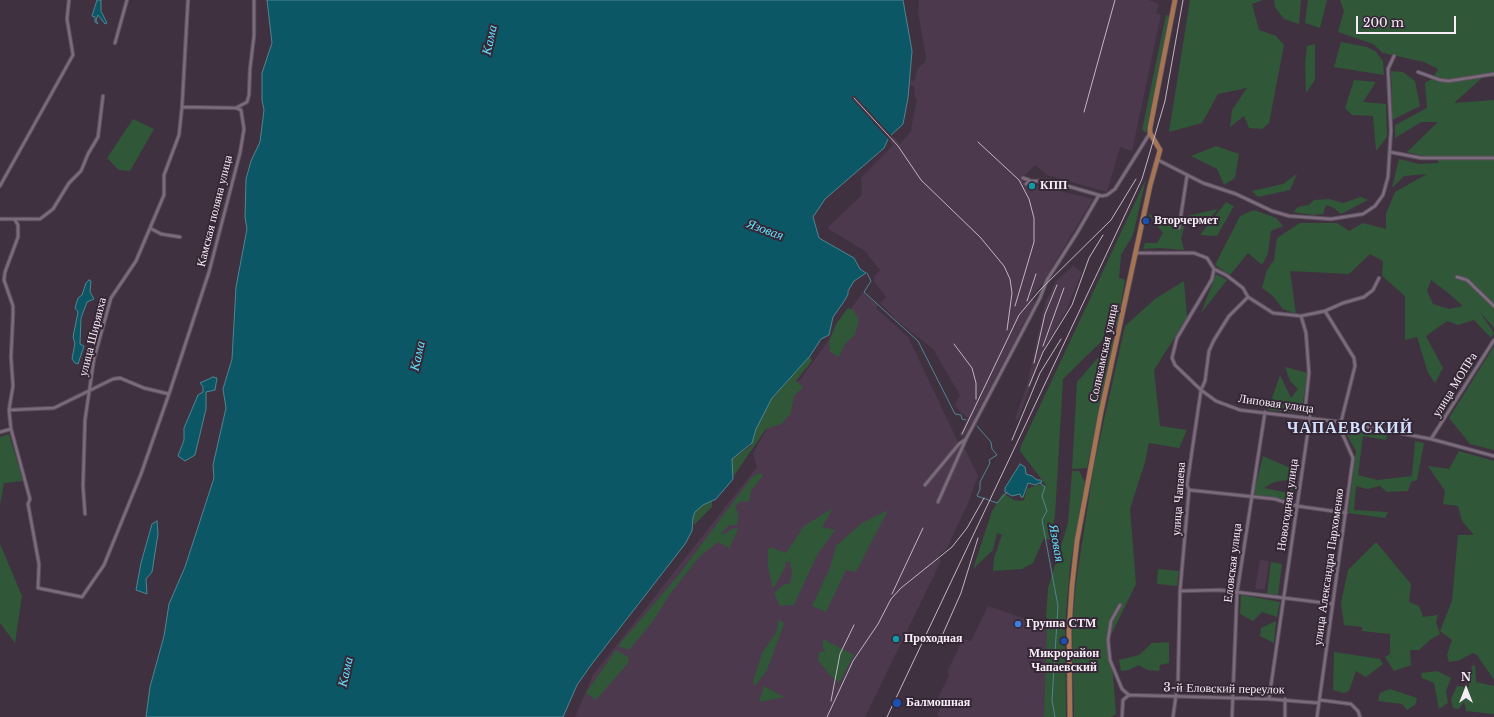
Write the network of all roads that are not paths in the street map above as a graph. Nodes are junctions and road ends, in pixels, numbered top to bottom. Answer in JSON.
{"nodes":[{"id":1,"x":69,"y":0,"type":"edge"},
{"id":2,"x":127,"y":0,"type":"edge"},
{"id":3,"x":188,"y":0,"type":"edge"},
{"id":4,"x":254,"y":0,"type":"edge"},
{"id":5,"x":1175,"y":0,"type":"edge"},
{"id":6,"x":115,"y":44,"type":"dead end"},
{"id":7,"x":1394,"y":56,"type":"dead end"},
{"id":8,"x":1418,"y":72,"type":"dead end"},
{"id":9,"x":1494,"y":74,"type":"edge"},
{"id":10,"x":103,"y":96,"type":"dead end"},
{"id":11,"x":182,"y":107,"type":"junction"},
{"id":12,"x":236,"y":108,"type":"junction"},
{"id":13,"x":1150,"y":133,"type":"junction"},
{"id":14,"x":1390,"y":152,"type":"junction"},
{"id":15,"x":1494,"y":158,"type":"edge"},
{"id":16,"x":1158,"y":160,"type":"junction"},
{"id":17,"x":1187,"y":176,"type":"junction"},
{"id":18,"x":1023,"y":178,"type":"dead end"},
{"id":19,"x":1030,"y":181,"type":"junction"},
{"id":20,"x":1026,"y":184,"type":"dead end"},
{"id":21,"x":0,"y":186,"type":"edge"},
{"id":22,"x":1098,"y":195,"type":"junction"},
{"id":23,"x":0,"y":219,"type":"edge"},
{"id":24,"x":15,"y":220,"type":"junction"},
{"id":25,"x":150,"y":228,"type":"junction"},
{"id":26,"x":1179,"y":228,"type":"dead end"},
{"id":27,"x":180,"y":237,"type":"dead end"},
{"id":28,"x":1135,"y":253,"type":"junction"},
{"id":29,"x":1214,"y":269,"type":"junction"},
{"id":30,"x":1457,"y":277,"type":"dead end"},
{"id":31,"x":1378,"y":278,"type":"dead end"},
{"id":32,"x":1248,"y":297,"type":"junction"},
{"id":33,"x":1494,"y":306,"type":"edge"},
{"id":34,"x":1325,"y":311,"type":"junction"},
{"id":35,"x":1301,"y":316,"type":"junction"},
{"id":36,"x":1494,"y":340,"type":"edge"},
{"id":37,"x":90,"y":389,"type":"junction"},
{"id":38,"x":1201,"y":390,"type":"junction"},
{"id":39,"x":169,"y":394,"type":"junction"},
{"id":40,"x":9,"y":410,"type":"junction"},
{"id":41,"x":1264,"y":412,"type":"junction"},
{"id":42,"x":1310,"y":417,"type":"junction"},
{"id":43,"x":1340,"y":422,"type":"junction"},
{"id":44,"x":11,"y":429,"type":"junction"},
{"id":45,"x":0,"y":432,"type":"edge"},
{"id":46,"x":966,"y":439,"type":"junction"},
{"id":47,"x":1431,"y":439,"type":"junction"},
{"id":48,"x":1494,"y":456,"type":"edge"},
{"id":49,"x":925,"y":485,"type":"dead end"},
{"id":50,"x":1190,"y":490,"type":"junction"},
{"id":51,"x":1251,"y":496,"type":"junction"},
{"id":52,"x":938,"y":502,"type":"dead end"},
{"id":53,"x":1297,"y":506,"type":"junction"},
{"id":54,"x":1346,"y":513,"type":"junction"},
{"id":55,"x":85,"y":514,"type":"dead end"},
{"id":56,"x":1180,"y":591,"type":"junction"},
{"id":57,"x":1237,"y":593,"type":"junction"},
{"id":58,"x":1284,"y":599,"type":"junction"},
{"id":59,"x":1333,"y":604,"type":"junction"},
{"id":60,"x":1120,"y":605,"type":"dead end"},
{"id":61,"x":1129,"y":695,"type":"junction"},
{"id":62,"x":1175,"y":697,"type":"junction"},
{"id":63,"x":1232,"y":698,"type":"junction"},
{"id":64,"x":1269,"y":699,"type":"junction"},
{"id":65,"x":1285,"y":700,"type":"junction"},
{"id":66,"x":1320,"y":701,"type":"junction"},
{"id":67,"x":1070,"y":717,"type":"edge"},
{"id":68,"x":1122,"y":717,"type":"edge"},
{"id":69,"x":1173,"y":717,"type":"edge"},
{"id":70,"x":1232,"y":717,"type":"edge"},
{"id":71,"x":1285,"y":717,"type":"edge"},
{"id":72,"x":1317,"y":717,"type":"edge"},
{"id":73,"x":1360,"y":717,"type":"edge"}],
"edges":[{"from":1,"to":21,"type":"street"},
{"from":2,"to":6,"type":"street"},
{"from":3,"to":11,"type":"street"},
{"from":4,"to":12,"type":"street"},
{"from":5,"to":13,"type":"main road"},
{"from":7,"to":14,"type":"street"},
{"from":8,"to":9,"type":"street"},
{"from":10,"to":24,"type":"street"},
{"from":11,"to":12,"type":"street"},
{"from":11,"to":25,"type":"street","name":"улица Ширяиха"},
{"from":12,"to":39,"type":"street","name":"Камская поляна улица"},
{"from":13,"to":16,"type":"main road","name":"Соликамская улица"},
{"from":13,"to":22,"type":"street"},
{"from":14,"to":15,"type":"street"},
{"from":14,"to":17,"type":"street"},
{"from":16,"to":17,"type":"street"},
{"from":16,"to":28,"type":"main road","name":"Соликамская улица"},
{"from":17,"to":26,"type":"street"},
{"from":18,"to":19,"type":"street"},
{"from":19,"to":20,"type":"street"},
{"from":19,"to":22,"type":"street"},
{"from":22,"to":46,"type":"street"},
{"from":23,"to":24,"type":"street"},
{"from":24,"to":40,"type":"street"},
{"from":25,"to":27,"type":"street"},
{"from":25,"to":37,"type":"street","name":"улица Ширяиха"},
{"from":28,"to":29,"type":"street"},
{"from":28,"to":67,"type":"main road","name":"Соликамская улица"},
{"from":29,"to":32,"type":"street"},
{"from":29,"to":38,"type":"street","name":"Липовая улица"},
{"from":30,"to":33,"type":"street"},
{"from":31,"to":34,"type":"street"},
{"from":32,"to":35,"type":"street"},
{"from":32,"to":38,"type":"street","name":"улица Чапаева"},
{"from":34,"to":35,"type":"street"},
{"from":34,"to":43,"type":"street"},
{"from":35,"to":42,"type":"street","name":"Новогодняя улица"},
{"from":36,"to":47,"type":"street","name":"улица МОПРа"},
{"from":37,"to":39,"type":"street"},
{"from":37,"to":40,"type":"street"},
{"from":37,"to":55,"type":"street","name":"улица Ширяиха"},
{"from":38,"to":41,"type":"street","name":"Липовая улица"},
{"from":38,"to":50,"type":"street","name":"улица Чапаева"},
{"from":39,"to":44,"type":"street","name":"Камская поляна улица"},
{"from":40,"to":44,"type":"street"},
{"from":41,"to":42,"type":"street","name":"Липовая улица"},
{"from":41,"to":51,"type":"street","name":"Еловская улица"},
{"from":42,"to":43,"type":"street","name":"Липовая улица"},
{"from":42,"to":53,"type":"street","name":"Новогодняя улица"},
{"from":43,"to":47,"type":"street","name":"Липовая улица"},
{"from":43,"to":54,"type":"street","name":"улица Александра Пархоменко"},
{"from":44,"to":45,"type":"street"},
{"from":46,"to":49,"type":"street"},
{"from":46,"to":52,"type":"street"},
{"from":47,"to":48,"type":"street","name":"Липовая улица"},
{"from":50,"to":51,"type":"street"},
{"from":50,"to":56,"type":"street","name":"улица Чапаева"},
{"from":51,"to":53,"type":"street"},
{"from":51,"to":57,"type":"street","name":"Еловская улица"},
{"from":53,"to":54,"type":"street"},
{"from":53,"to":58,"type":"street","name":"Новогодняя улица"},
{"from":54,"to":59,"type":"street","name":"улица Александра Пархоменко"},
{"from":56,"to":57,"type":"street"},
{"from":56,"to":62,"type":"street","name":"улица Чапаева"},
{"from":57,"to":58,"type":"street"},
{"from":57,"to":63,"type":"street","name":"Еловская улица"},
{"from":58,"to":59,"type":"street"},
{"from":58,"to":64,"type":"street","name":"Новогодняя улица"},
{"from":59,"to":66,"type":"street","name":"улица Александра Пархоменко"},
{"from":60,"to":61,"type":"street"},
{"from":61,"to":62,"type":"street","name":"3-й Еловский переулок"},
{"from":61,"to":68,"type":"street"},
{"from":62,"to":63,"type":"street","name":"3-й Еловский переулок"},
{"from":62,"to":69,"type":"street","name":"улица Чапаева"},
{"from":63,"to":64,"type":"street","name":"3-й Еловский переулок"},
{"from":63,"to":70,"type":"street","name":"Еловская улица"},
{"from":64,"to":65,"type":"street","name":"3-й Еловский переулок"},
{"from":65,"to":66,"type":"street","name":"3-й Еловский переулок"},
{"from":65,"to":71,"type":"street"},
{"from":66,"to":72,"type":"street","name":"улица Александра Пархоменко"},
{"from":66,"to":73,"type":"street","name":"3-й Еловский переулок"}]}
